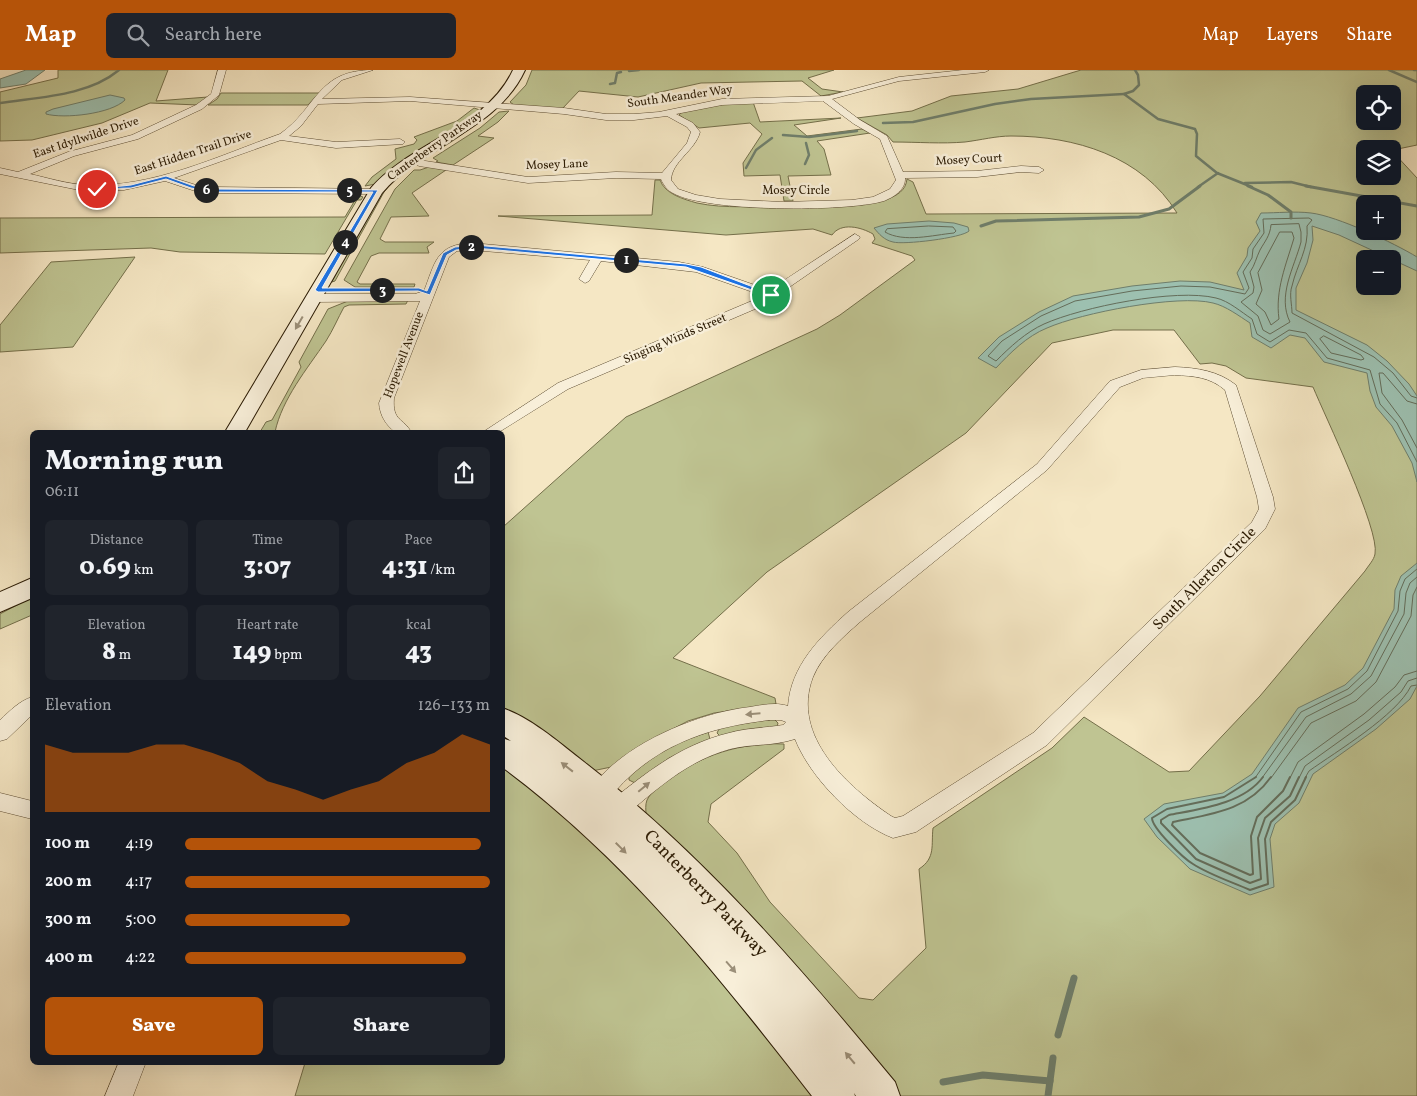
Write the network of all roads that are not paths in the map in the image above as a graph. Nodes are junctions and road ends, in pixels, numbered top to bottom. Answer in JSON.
{"nodes":[{"id":1,"x":222,"y":70,"type":"edge"},
{"id":2,"x":369,"y":70,"type":"edge"},
{"id":3,"x":518,"y":70,"type":"edge"},
{"id":4,"x":528,"y":70,"type":"edge"},
{"id":5,"x":985,"y":70,"type":"edge"},
{"id":6,"x":825,"y":98,"type":"junction"},
{"id":7,"x":316,"y":102,"type":"junction"},
{"id":8,"x":496,"y":106,"type":"junction"},
{"id":9,"x":668,"y":113,"type":"junction"},
{"id":10,"x":280,"y":136,"type":"junction"},
{"id":11,"x":400,"y":142,"type":"dead end"},
{"id":12,"x":419,"y":163,"type":"junction"},
{"id":13,"x":1039,"y":170,"type":"dead end"},
{"id":14,"x":0,"y":171,"type":"edge"},
{"id":15,"x":21,"y":174,"type":"junction"},
{"id":16,"x":900,"y":175,"type":"junction"},
{"id":17,"x":666,"y":176,"type":"junction"},
{"id":18,"x":166,"y":178,"type":"junction"},
{"id":19,"x":376,"y":191,"type":"junction"},
{"id":20,"x":855,"y":237,"type":"dead end"},
{"id":21,"x":597,"y":257,"type":"junction"},
{"id":22,"x":585,"y":279,"type":"dead end"},
{"id":23,"x":323,"y":294,"type":"junction"},
{"id":24,"x":428,"y":294,"type":"junction"},
{"id":25,"x":771,"y":295,"type":"junction"},
{"id":26,"x":236,"y":430,"type":"edge"},
{"id":27,"x":255,"y":430,"type":"edge"},
{"id":28,"x":402,"y":430,"type":"edge"},
{"id":29,"x":493,"y":430,"type":"edge"},
{"id":30,"x":30,"y":588,"type":"edge"},
{"id":31,"x":0,"y":603,"type":"edge"},
{"id":32,"x":30,"y":706,"type":"edge"},
{"id":33,"x":505,"y":721,"type":"edge"},
{"id":34,"x":800,"y":721,"type":"junction"},
{"id":35,"x":0,"y":733,"type":"edge"},
{"id":36,"x":505,"y":752,"type":"edge"},
{"id":37,"x":0,"y":802,"type":"edge"},
{"id":38,"x":601,"y":805,"type":"junction"},
{"id":39,"x":30,"y":810,"type":"edge"},
{"id":40,"x":132,"y":1065,"type":"edge"},
{"id":41,"x":119,"y":1096,"type":"edge"},
{"id":42,"x":836,"y":1096,"type":"edge"},
{"id":43,"x":881,"y":1096,"type":"edge"}],
"edges":[{"from":1,"to":15,"type":"street","name":"East Idyllwilde Drive"},
{"from":2,"to":7,"type":"street","name":"East Hidden Trail Drive"},
{"from":3,"to":8,"type":"street","name":"Canterberry Parkway"},
{"from":4,"to":8,"type":"street","name":"Canterberry Parkway"},
{"from":5,"to":6,"type":"street","name":"South Meander Way"},
{"from":6,"to":9,"type":"street","name":"South Meander Way"},
{"from":6,"to":16,"type":"street"},
{"from":7,"to":8,"type":"street","name":"South Meander Way"},
{"from":7,"to":10,"type":"street","name":"East Hidden Trail Drive"},
{"from":8,"to":9,"type":"street","name":"South Meander Way"},
{"from":8,"to":12,"type":"street","name":"Canterberry Parkway"},
{"from":8,"to":19,"type":"street","name":"Canterberry Parkway"},
{"from":9,"to":17,"type":"street"},
{"from":10,"to":11,"type":"street"},
{"from":10,"to":18,"type":"street","name":"East Hidden Trail Drive"},
{"from":12,"to":17,"type":"street","name":"Mosey Lane"},
{"from":12,"to":23,"type":"street","name":"Canterberry Parkway"},
{"from":13,"to":16,"type":"street","name":"Mosey Court"},
{"from":14,"to":15,"type":"street","name":"East Hidden Trail Drive"},
{"from":15,"to":18,"type":"street","name":"East Hidden Trail Drive"},
{"from":16,"to":17,"type":"street","name":"Mosey Circle"},
{"from":18,"to":19,"type":"street"},
{"from":19,"to":23,"type":"street","name":"Canterberry Parkway"},
{"from":20,"to":25,"type":"street","name":"Singing Winds Street"},
{"from":21,"to":22,"type":"street"},
{"from":21,"to":24,"type":"street","name":"Hopewell Avenue"},
{"from":21,"to":25,"type":"street"},
{"from":23,"to":24,"type":"street"},
{"from":23,"to":26,"type":"street","name":"Canterberry Parkway","one_way":true},
{"from":23,"to":27,"type":"street","name":"Canterberry Parkway"},
{"from":24,"to":28,"type":"street","name":"Hopewell Avenue"},
{"from":25,"to":29,"type":"street","name":"Singing Winds Street"},
{"from":30,"to":31,"type":"street"},
{"from":32,"to":35,"type":"street"},
{"from":38,"to":33,"type":"street","name":"Canterberry Parkway","one_way":true},
{"from":34,"to":34,"type":"street","name":"South Allerton Circle"},
{"from":34,"to":38,"type":"street"},
{"from":36,"to":38,"type":"street","name":"Canterberry Parkway"},
{"from":37,"to":39,"type":"street"},
{"from":38,"to":42,"type":"street","name":"Canterberry Parkway","one_way":true},
{"from":43,"to":38,"type":"street","name":"Canterberry Parkway","one_way":true},
{"from":40,"to":41,"type":"street"}]}
